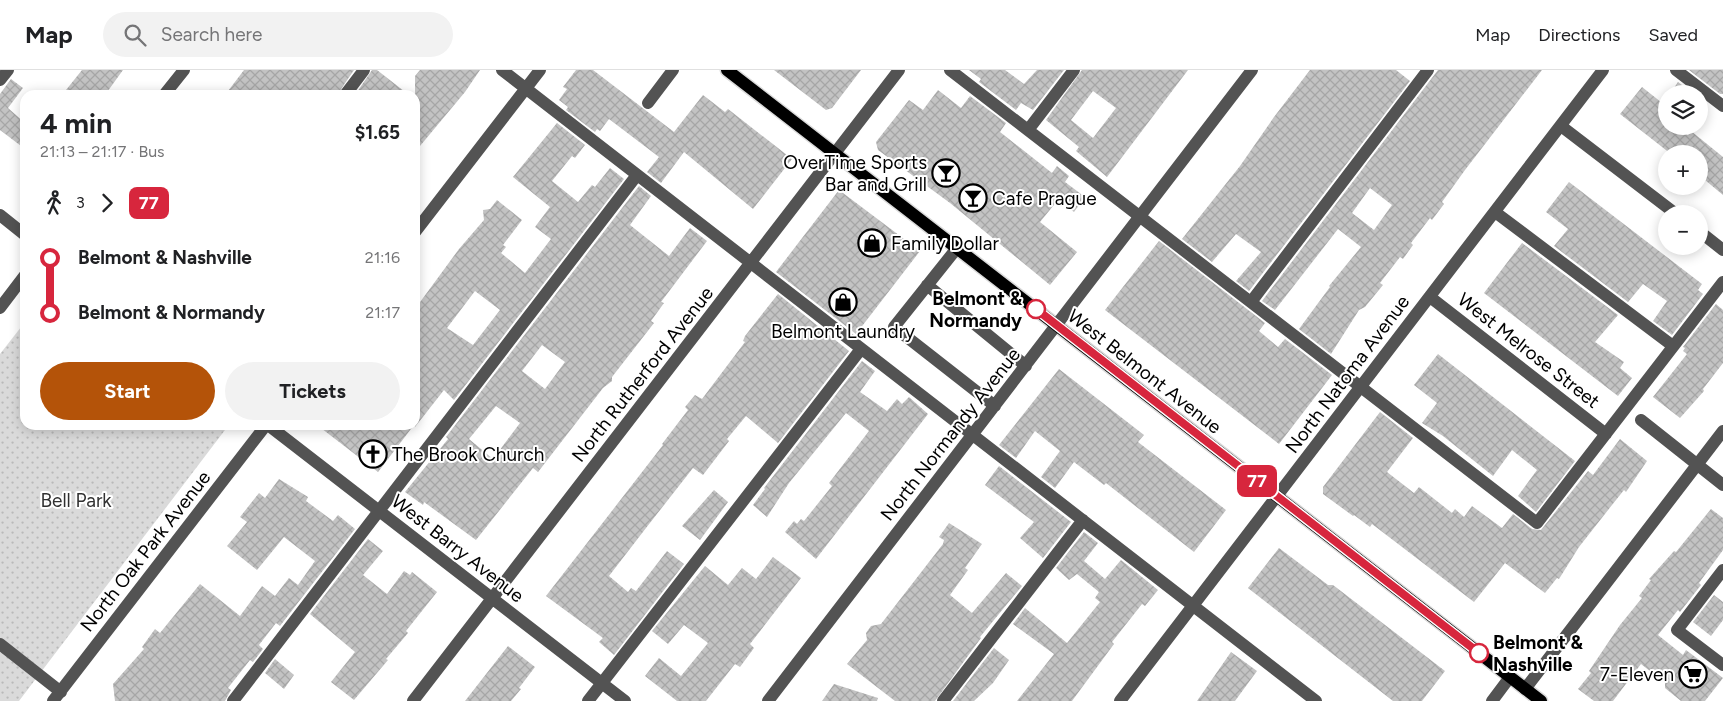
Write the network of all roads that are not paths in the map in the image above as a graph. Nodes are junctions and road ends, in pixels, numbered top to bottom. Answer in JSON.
{"nodes":[{"id":1,"x":8,"y":70,"type":"edge"},
{"id":2,"x":184,"y":70,"type":"edge"},
{"id":3,"x":364,"y":70,"type":"edge"},
{"id":4,"x":502,"y":70,"type":"edge"},
{"id":5,"x":540,"y":70,"type":"edge"},
{"id":6,"x":673,"y":70,"type":"edge"},
{"id":7,"x":727,"y":70,"type":"edge"},
{"id":8,"x":899,"y":70,"type":"edge"},
{"id":9,"x":950,"y":70,"type":"edge"},
{"id":10,"x":1074,"y":70,"type":"edge"},
{"id":11,"x":1252,"y":70,"type":"edge"},
{"id":12,"x":1428,"y":70,"type":"edge"},
{"id":13,"x":1603,"y":70,"type":"edge"},
{"id":14,"x":1676,"y":70,"type":"edge"},
{"id":15,"x":0,"y":80,"type":"edge"},
{"id":16,"x":526,"y":89,"type":"junction"},
{"id":17,"x":168,"y":90,"type":"edge"},
{"id":18,"x":349,"y":90,"type":"edge"},
{"id":19,"x":648,"y":103,"type":"dead end"},
{"id":20,"x":1723,"y":106,"type":"edge"},
{"id":21,"x":1561,"y":126,"type":"junction"},
{"id":22,"x":1028,"y":130,"type":"junction"},
{"id":23,"x":836,"y":154,"type":"junction"},
{"id":24,"x":638,"y":175,"type":"junction"},
{"id":25,"x":1664,"y":205,"type":"edge"},
{"id":26,"x":1495,"y":212,"type":"junction"},
{"id":27,"x":0,"y":215,"type":"edge"},
{"id":28,"x":1140,"y":216,"type":"junction"},
{"id":29,"x":420,"y":226,"type":"edge"},
{"id":30,"x":20,"y":230,"type":"edge"},
{"id":31,"x":1708,"y":238,"type":"edge"},
{"id":32,"x":957,"y":248,"type":"junction"},
{"id":33,"x":1723,"y":250,"type":"edge"},
{"id":34,"x":751,"y":263,"type":"junction"},
{"id":35,"x":20,"y":282,"type":"edge"},
{"id":36,"x":1723,"y":282,"type":"edge"},
{"id":37,"x":927,"y":285,"type":"junction"},
{"id":38,"x":1430,"y":297,"type":"junction"},
{"id":39,"x":1251,"y":302,"type":"junction"},
{"id":40,"x":0,"y":308,"type":"edge"},
{"id":41,"x":1057,"y":326,"type":"junction"},
{"id":42,"x":1673,"y":346,"type":"junction"},
{"id":43,"x":861,"y":349,"type":"junction"},
{"id":44,"x":1026,"y":366,"type":"junction"},
{"id":45,"x":1361,"y":387,"type":"junction"},
{"id":46,"x":996,"y":406,"type":"junction"},
{"id":47,"x":1641,"y":420,"type":"dead end"},
{"id":48,"x":263,"y":430,"type":"edge"},
{"id":49,"x":274,"y":430,"type":"edge"},
{"id":50,"x":1723,"y":431,"type":"edge"},
{"id":51,"x":1606,"y":434,"type":"junction"},
{"id":52,"x":973,"y":435,"type":"junction"},
{"id":53,"x":1697,"y":464,"type":"junction"},
{"id":54,"x":1723,"y":485,"type":"edge"},
{"id":55,"x":1278,"y":497,"type":"junction"},
{"id":56,"x":379,"y":511,"type":"junction"},
{"id":57,"x":1083,"y":520,"type":"junction"},
{"id":58,"x":1723,"y":570,"type":"edge"},
{"id":59,"x":492,"y":598,"type":"junction"},
{"id":60,"x":1193,"y":606,"type":"junction"},
{"id":61,"x":0,"y":644,"type":"edge"},
{"id":62,"x":1723,"y":665,"type":"edge"},
{"id":63,"x":1510,"y":677,"type":"junction"},
{"id":64,"x":602,"y":683,"type":"junction"},
{"id":65,"x":1525,"y":689,"type":"junction"},
{"id":66,"x":57,"y":696,"type":"edge"},
{"id":67,"x":233,"y":701,"type":"edge"},
{"id":68,"x":413,"y":701,"type":"edge"},
{"id":69,"x":588,"y":701,"type":"edge"},
{"id":70,"x":625,"y":701,"type":"edge"},
{"id":71,"x":768,"y":701,"type":"edge"},
{"id":72,"x":943,"y":701,"type":"edge"},
{"id":73,"x":1120,"y":701,"type":"edge"},
{"id":74,"x":1316,"y":701,"type":"edge"},
{"id":75,"x":1492,"y":701,"type":"edge"},
{"id":76,"x":1541,"y":701,"type":"edge"}],
"edges":[{"from":1,"to":15,"type":"street"},
{"from":2,"to":17,"type":"street"},
{"from":3,"to":18,"type":"street"},
{"from":4,"to":16,"type":"street"},
{"from":5,"to":16,"type":"street"},
{"from":6,"to":19,"type":"street"},
{"from":7,"to":23,"type":"main road","name":"West Belmont Avenue"},
{"from":8,"to":23,"type":"street","name":"North Rutherford Avenue"},
{"from":9,"to":22,"type":"street"},
{"from":10,"to":22,"type":"street"},
{"from":11,"to":28,"type":"street","name":"North Normandy Avenue"},
{"from":12,"to":39,"type":"street"},
{"from":13,"to":21,"type":"street","name":"North Natoma Avenue"},
{"from":14,"to":20,"type":"street"},
{"from":16,"to":24,"type":"street"},
{"from":16,"to":29,"type":"street"},
{"from":21,"to":25,"type":"street"},
{"from":21,"to":26,"type":"street","name":"North Natoma Avenue"},
{"from":22,"to":28,"type":"street"},
{"from":23,"to":32,"type":"main road","name":"West Belmont Avenue"},
{"from":23,"to":34,"type":"street","name":"North Rutherford Avenue"},
{"from":24,"to":34,"type":"street"},
{"from":24,"to":56,"type":"street"},
{"from":26,"to":38,"type":"street","name":"North Natoma Avenue"},
{"from":26,"to":42,"type":"street"},
{"from":27,"to":30,"type":"street"},
{"from":28,"to":39,"type":"street"},
{"from":28,"to":41,"type":"street","name":"North Normandy Avenue"},
{"from":31,"to":33,"type":"street"},
{"from":32,"to":37,"type":"street"},
{"from":32,"to":41,"type":"main road","name":"West Belmont Avenue"},
{"from":34,"to":43,"type":"street"},
{"from":34,"to":59,"type":"street","name":"North Rutherford Avenue"},
{"from":35,"to":40,"type":"street"},
{"from":36,"to":42,"type":"street"},
{"from":37,"to":44,"type":"street"},
{"from":37,"to":46,"type":"street"},
{"from":38,"to":45,"type":"street","name":"North Natoma Avenue"},
{"from":38,"to":51,"type":"street","name":"West Melrose Street"},
{"from":39,"to":45,"type":"street"},
{"from":41,"to":44,"type":"street","name":"North Normandy Avenue"},
{"from":41,"to":55,"type":"main road","name":"West Belmont Avenue"},
{"from":42,"to":51,"type":"street"},
{"from":43,"to":52,"type":"street"},
{"from":43,"to":64,"type":"street"},
{"from":44,"to":46,"type":"street","name":"North Normandy Avenue"},
{"from":45,"to":51,"type":"street"},
{"from":45,"to":55,"type":"street","name":"North Natoma Avenue"},
{"from":46,"to":52,"type":"street","name":"North Normandy Avenue"},
{"from":47,"to":53,"type":"street"},
{"from":48,"to":66,"type":"street","name":"North Oak Park Avenue"},
{"from":49,"to":56,"type":"street","name":"West Barry Avenue"},
{"from":50,"to":53,"type":"street"},
{"from":52,"to":57,"type":"street"},
{"from":52,"to":71,"type":"street","name":"North Normandy Avenue"},
{"from":53,"to":54,"type":"street"},
{"from":53,"to":65,"type":"street"},
{"from":55,"to":60,"type":"street","name":"North Natoma Avenue"},
{"from":55,"to":63,"type":"main road","name":"West Belmont Avenue"},
{"from":56,"to":59,"type":"street","name":"West Barry Avenue"},
{"from":56,"to":67,"type":"street"},
{"from":57,"to":60,"type":"street"},
{"from":57,"to":72,"type":"street"},
{"from":58,"to":62,"type":"street"},
{"from":59,"to":64,"type":"street","name":"West Barry Avenue"},
{"from":59,"to":68,"type":"street","name":"North Rutherford Avenue"},
{"from":60,"to":73,"type":"street","name":"North Natoma Avenue"},
{"from":60,"to":74,"type":"street"},
{"from":61,"to":66,"type":"street"},
{"from":63,"to":65,"type":"main road","name":"West Belmont Avenue"},
{"from":63,"to":75,"type":"street"},
{"from":64,"to":69,"type":"street"},
{"from":64,"to":70,"type":"street","name":"West Barry Avenue"},
{"from":65,"to":76,"type":"main road","name":"West Belmont Avenue"}]}
